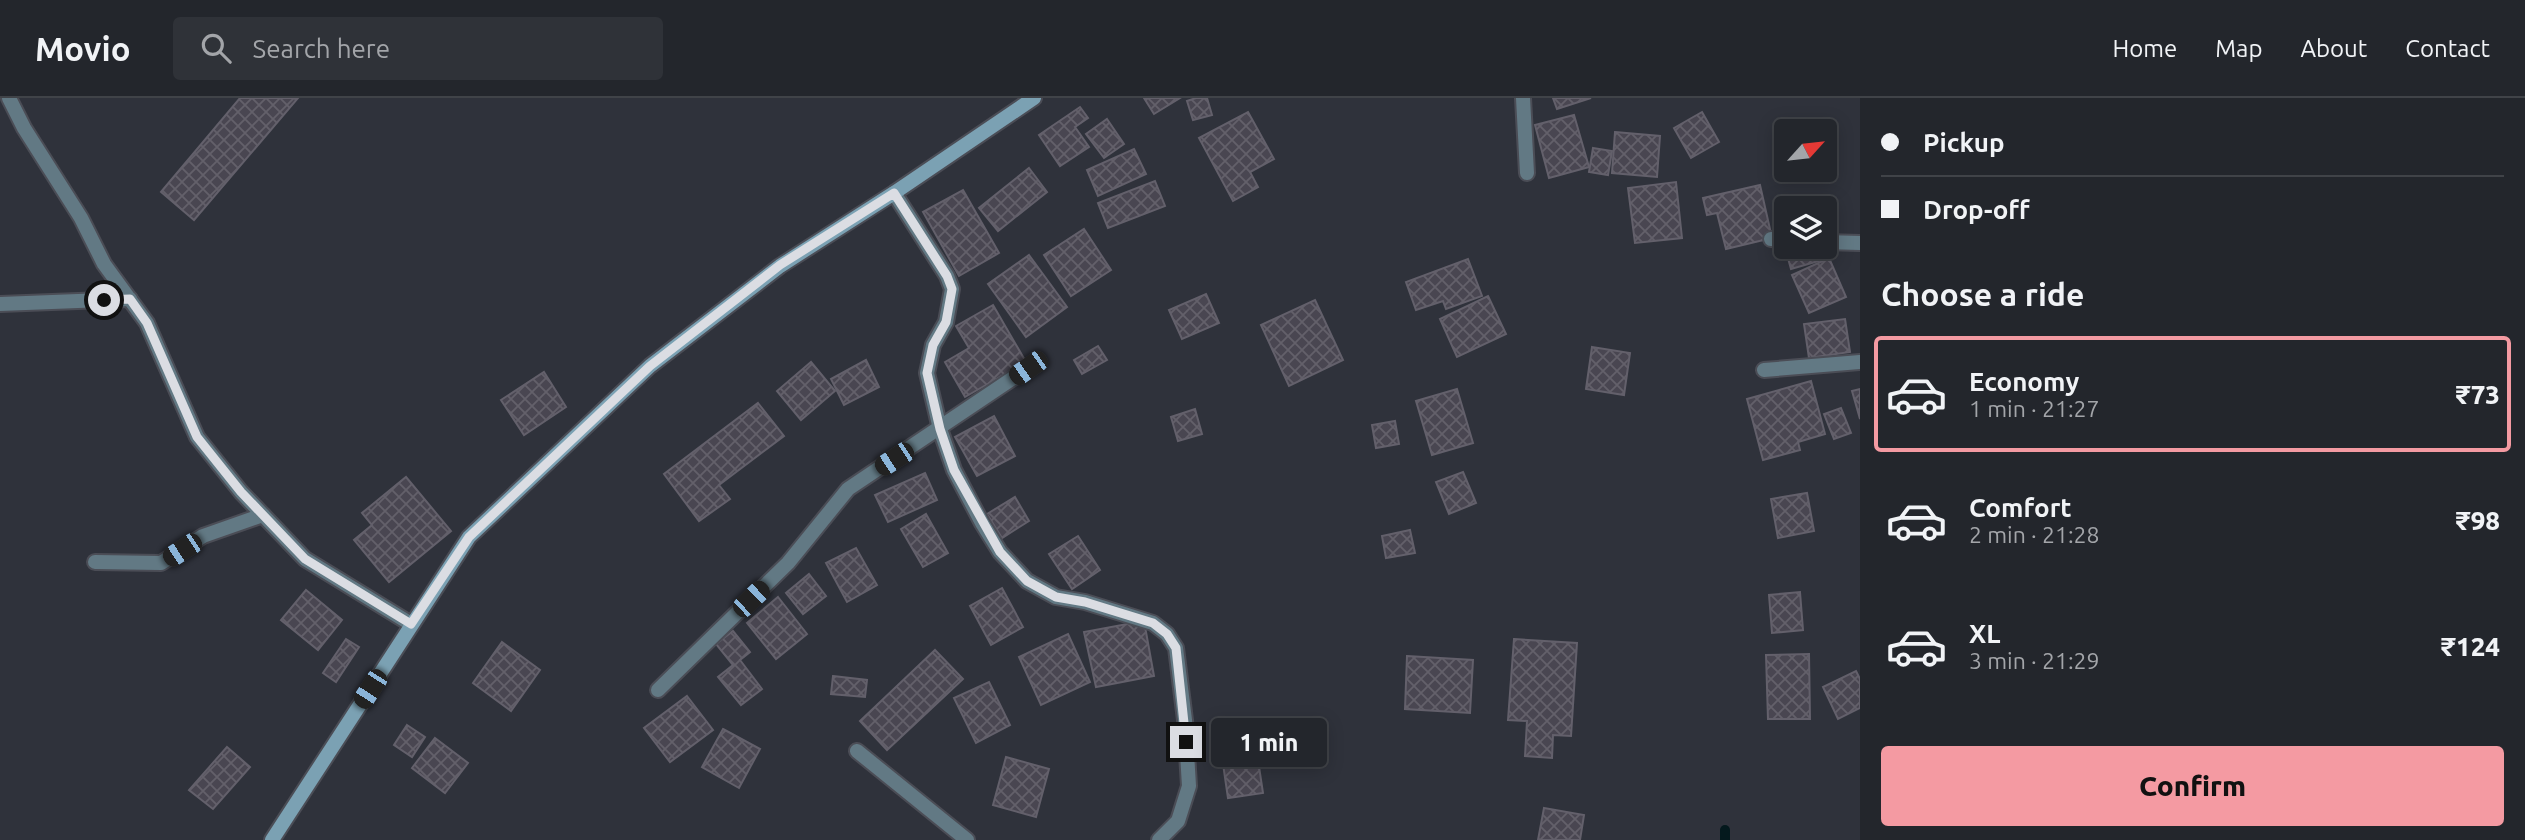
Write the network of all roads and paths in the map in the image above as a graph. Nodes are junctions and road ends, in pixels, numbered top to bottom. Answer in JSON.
{"nodes":[{"id":1,"x":9,"y":98,"type":"edge"},
{"id":2,"x":1034,"y":98,"type":"edge"},
{"id":3,"x":1523,"y":98,"type":"edge"},
{"id":4,"x":1527,"y":173,"type":"dead end"},
{"id":5,"x":894,"y":193,"type":"junction"},
{"id":6,"x":1771,"y":239,"type":"dead end"},
{"id":7,"x":1774,"y":239,"type":"edge"},
{"id":8,"x":1837,"y":242,"type":"edge"},
{"id":9,"x":1860,"y":243,"type":"edge"},
{"id":10,"x":130,"y":299,"type":"junction"},
{"id":11,"x":0,"y":304,"type":"edge"},
{"id":12,"x":1860,"y":362,"type":"edge"},
{"id":13,"x":1028,"y":368,"type":"dead end"},
{"id":14,"x":1764,"y":370,"type":"dead end"},
{"id":15,"x":940,"y":429,"type":"junction"},
{"id":16,"x":263,"y":515,"type":"junction"},
{"id":17,"x":95,"y":562,"type":"dead end"},
{"id":18,"x":411,"y":624,"type":"junction"},
{"id":19,"x":658,"y":690,"type":"dead end"},
{"id":20,"x":857,"y":751,"type":"dead end"},
{"id":21,"x":272,"y":840,"type":"edge"},
{"id":22,"x":967,"y":840,"type":"edge"},
{"id":23,"x":1159,"y":840,"type":"edge"}],
"edges":[{"from":1,"to":10,"type":"street"},
{"from":2,"to":5,"type":"main road"},
{"from":3,"to":4,"type":"street"},
{"from":5,"to":15,"type":"street"},
{"from":5,"to":18,"type":"main road"},
{"from":6,"to":7,"type":"street"},
{"from":8,"to":9,"type":"street"},
{"from":10,"to":11,"type":"street"},
{"from":10,"to":16,"type":"street"},
{"from":12,"to":14,"type":"street"},
{"from":13,"to":15,"type":"street"},
{"from":15,"to":19,"type":"street"},
{"from":15,"to":23,"type":"street"},
{"from":16,"to":17,"type":"street"},
{"from":16,"to":18,"type":"street"},
{"from":18,"to":21,"type":"main road"},
{"from":20,"to":22,"type":"street"}]}
